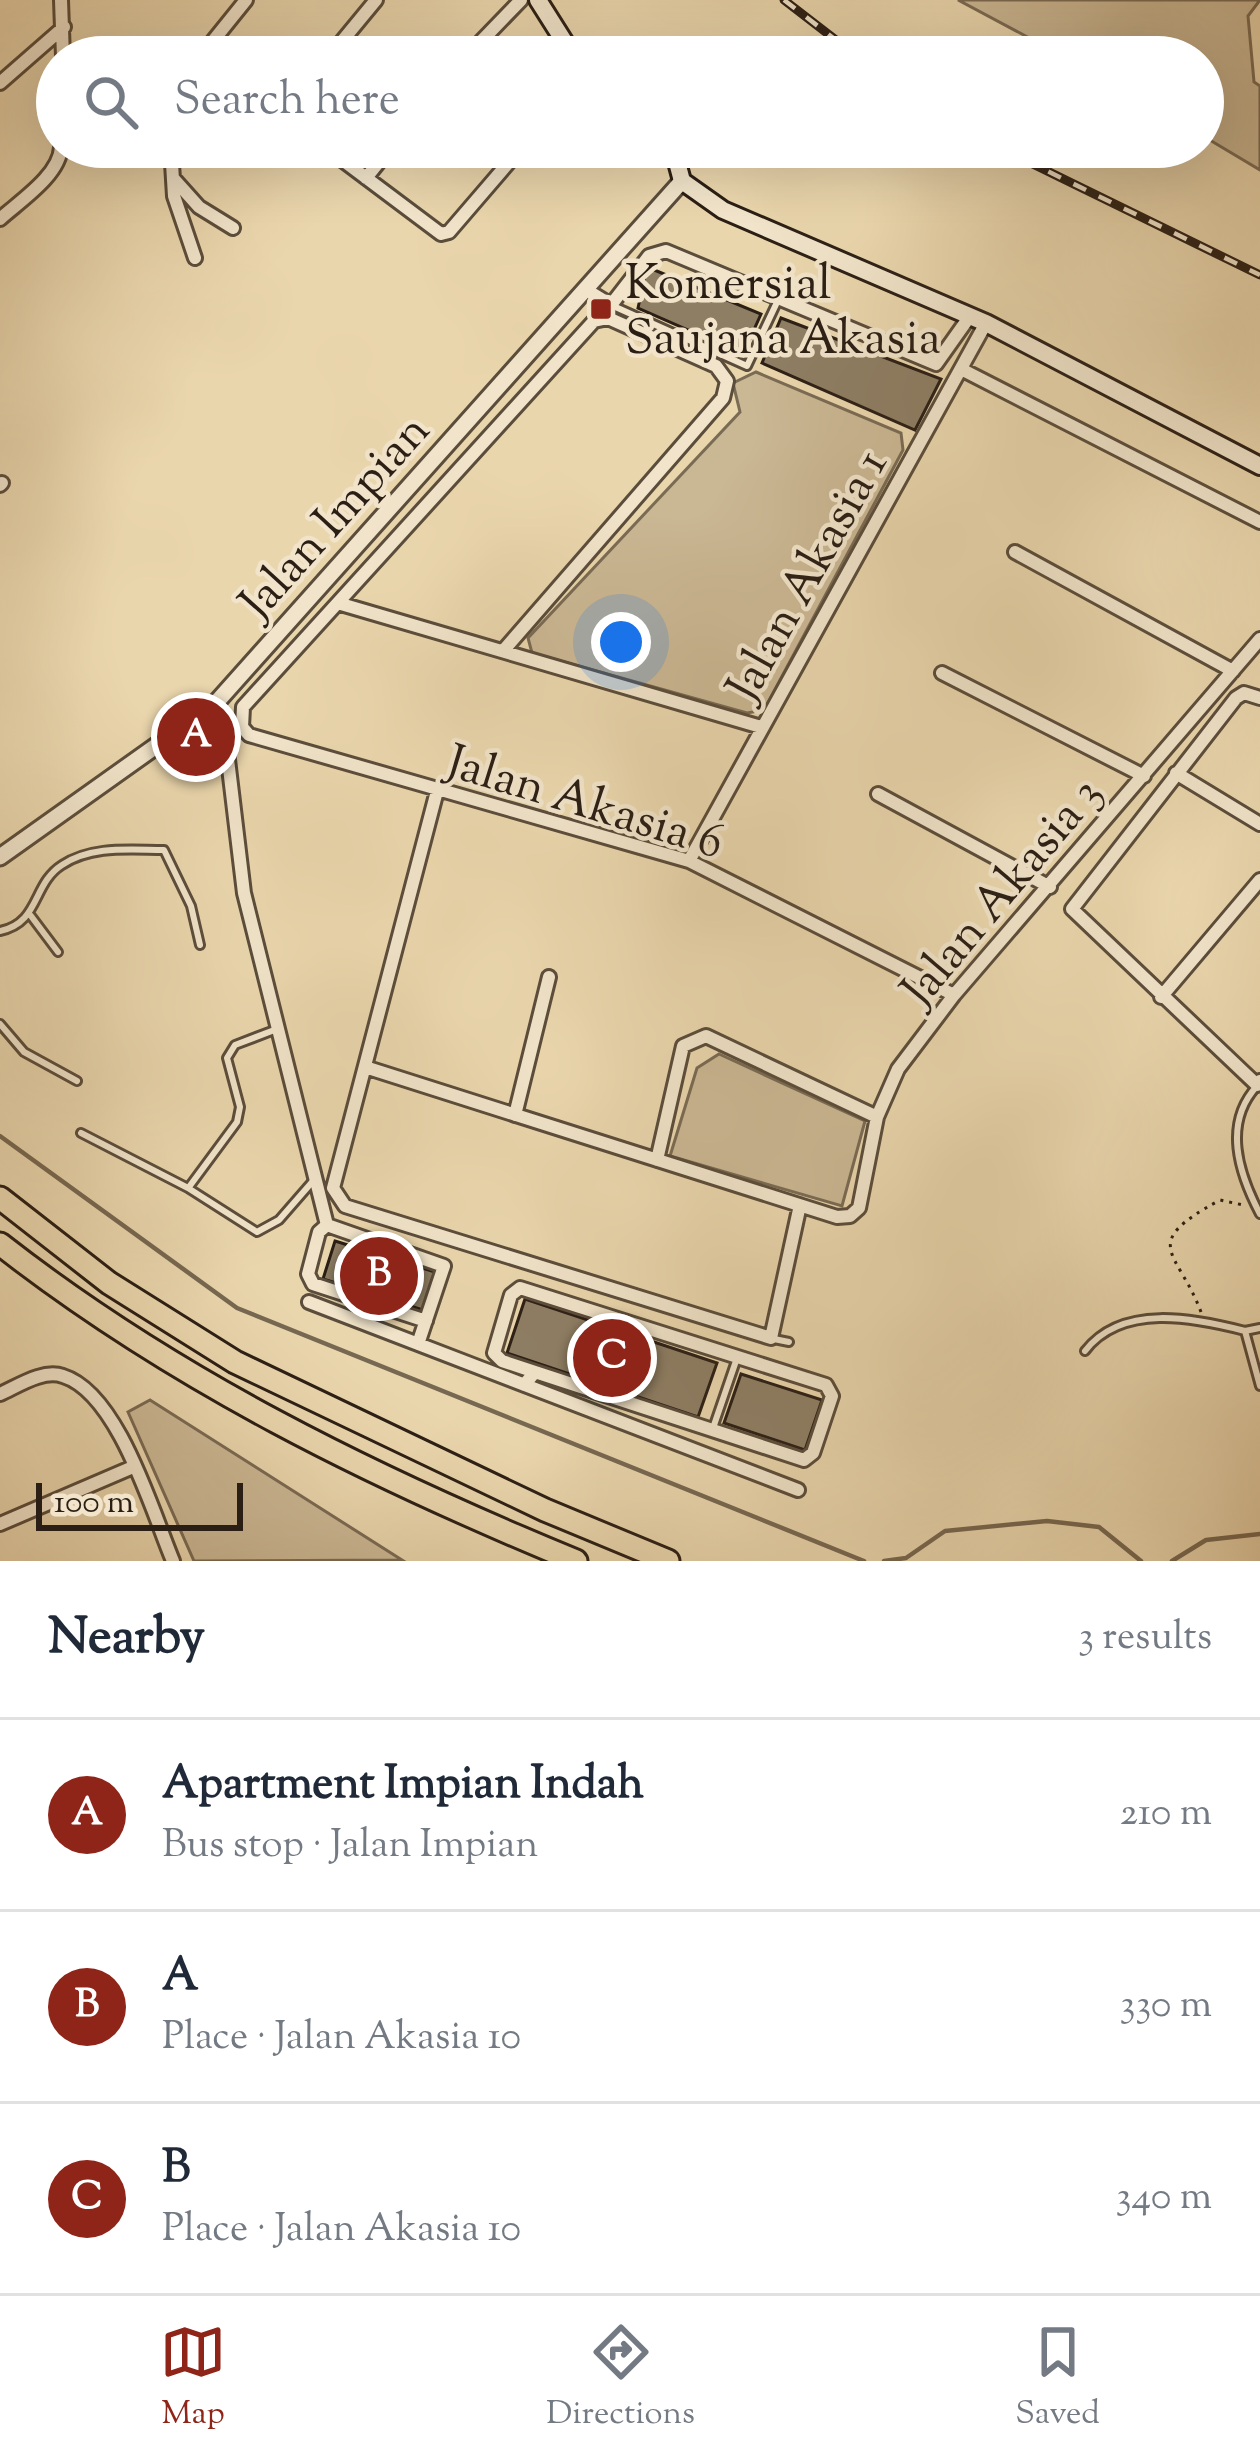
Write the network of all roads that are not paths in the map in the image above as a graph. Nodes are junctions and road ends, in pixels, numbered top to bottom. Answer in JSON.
{"nodes":[{"id":1,"x":61,"y":0,"type":"edge"},
{"id":2,"x":246,"y":0,"type":"edge"},
{"id":3,"x":376,"y":0,"type":"edge"},
{"id":4,"x":521,"y":0,"type":"edge"},
{"id":5,"x":538,"y":0,"type":"edge"},
{"id":6,"x":64,"y":27,"type":"junction"},
{"id":7,"x":54,"y":36,"type":"edge"},
{"id":8,"x":64,"y":36,"type":"edge"},
{"id":9,"x":216,"y":36,"type":"edge"},
{"id":10,"x":346,"y":36,"type":"edge"},
{"id":11,"x":486,"y":36,"type":"edge"},
{"id":12,"x":561,"y":36,"type":"edge"},
{"id":13,"x":36,"y":51,"type":"edge"},
{"id":14,"x":0,"y":82,"type":"edge"},
{"id":15,"x":52,"y":168,"type":"edge"},
{"id":16,"x":172,"y":168,"type":"edge"},
{"id":17,"x":353,"y":168,"type":"edge"},
{"id":18,"x":374,"y":168,"type":"edge"},
{"id":19,"x":504,"y":168,"type":"edge"},
{"id":20,"x":679,"y":168,"type":"edge"},
{"id":21,"x":173,"y":178,"type":"junction"},
{"id":22,"x":366,"y":178,"type":"junction"},
{"id":23,"x":682,"y":181,"type":"junction"},
{"id":24,"x":0,"y":219,"type":"edge"},
{"id":25,"x":233,"y":228,"type":"dead end"},
{"id":26,"x":195,"y":258,"type":"dead end"},
{"id":27,"x":588,"y":291,"type":"junction"},
{"id":28,"x":778,"y":298,"type":"junction"},
{"id":29,"x":610,"y":304,"type":"junction"},
{"id":30,"x":978,"y":320,"type":"junction"},
{"id":31,"x":961,"y":369,"type":"junction"},
{"id":32,"x":1260,"y":466,"type":"edge"},
{"id":33,"x":1260,"y":522,"type":"edge"},
{"id":34,"x":1015,"y":552,"type":"dead end"},
{"id":35,"x":341,"y":604,"type":"junction"},
{"id":36,"x":1260,"y":639,"type":"edge"},
{"id":37,"x":503,"y":651,"type":"junction"},
{"id":38,"x":1233,"y":671,"type":"junction"},
{"id":39,"x":942,"y":673,"type":"dead end"},
{"id":40,"x":1260,"y":698,"type":"edge"},
{"id":41,"x":214,"y":704,"type":"junction"},
{"id":42,"x":761,"y":727,"type":"junction"},
{"id":43,"x":1176,"y":773,"type":"junction"},
{"id":44,"x":1144,"y":776,"type":"junction"},
{"id":45,"x":436,"y":791,"type":"junction"},
{"id":46,"x":878,"y":794,"type":"dead end"},
{"id":47,"x":1260,"y":824,"type":"edge"},
{"id":48,"x":2,"y":851,"type":"edge"},
{"id":49,"x":689,"y":861,"type":"junction"},
{"id":50,"x":1260,"y":880,"type":"edge"},
{"id":51,"x":1050,"y":887,"type":"junction"},
{"id":52,"x":31,"y":916,"type":"junction"},
{"id":53,"x":0,"y":931,"type":"edge"},
{"id":54,"x":200,"y":945,"type":"dead end"},
{"id":55,"x":58,"y":952,"type":"dead end"},
{"id":56,"x":549,"y":977,"type":"dead end"},
{"id":57,"x":954,"y":995,"type":"junction"},
{"id":58,"x":1161,"y":998,"type":"junction"},
{"id":59,"x":0,"y":1024,"type":"edge"},
{"id":60,"x":280,"y":1027,"type":"junction"},
{"id":61,"x":365,"y":1067,"type":"junction"},
{"id":62,"x":77,"y":1082,"type":"dead end"},
{"id":63,"x":1259,"y":1085,"type":"edge"},
{"id":64,"x":515,"y":1114,"type":"junction"},
{"id":65,"x":877,"y":1117,"type":"junction"},
{"id":66,"x":82,"y":1133,"type":"dead end"},
{"id":67,"x":657,"y":1160,"type":"junction"},
{"id":68,"x":316,"y":1178,"type":"junction"},
{"id":69,"x":188,"y":1188,"type":"junction"},
{"id":70,"x":0,"y":1198,"type":"edge"},
{"id":71,"x":800,"y":1205,"type":"junction"},
{"id":72,"x":1258,"y":1212,"type":"edge"},
{"id":73,"x":327,"y":1225,"type":"junction"},
{"id":74,"x":0,"y":1244,"type":"edge"},
{"id":75,"x":309,"y":1302,"type":"dead end"},
{"id":76,"x":426,"y":1321,"type":"junction"},
{"id":77,"x":1260,"y":1328,"type":"edge"},
{"id":78,"x":1245,"y":1331,"type":"junction"},
{"id":79,"x":771,"y":1338,"type":"junction"},
{"id":80,"x":789,"y":1342,"type":"dead end"},
{"id":81,"x":418,"y":1344,"type":"junction"},
{"id":82,"x":1085,"y":1351,"type":"dead end"},
{"id":83,"x":737,"y":1358,"type":"junction"},
{"id":84,"x":535,"y":1372,"type":"junction"},
{"id":85,"x":524,"y":1384,"type":"junction"},
{"id":86,"x":1260,"y":1386,"type":"edge"},
{"id":87,"x":0,"y":1394,"type":"edge"},
{"id":88,"x":712,"y":1430,"type":"junction"},
{"id":89,"x":696,"y":1450,"type":"junction"},
{"id":90,"x":133,"y":1468,"type":"junction"},
{"id":91,"x":798,"y":1490,"type":"dead end"},
{"id":92,"x":0,"y":1524,"type":"edge"},
{"id":93,"x":173,"y":1561,"type":"edge"},
{"id":94,"x":576,"y":1561,"type":"edge"},
{"id":95,"x":668,"y":1561,"type":"edge"}],
"edges":[{"from":1,"to":6,"type":"street"},
{"from":2,"to":9,"type":"street"},
{"from":3,"to":10,"type":"street"},
{"from":4,"to":11,"type":"street"},
{"from":5,"to":12,"type":"main road"},
{"from":6,"to":7,"type":"street"},
{"from":6,"to":8,"type":"street"},
{"from":13,"to":14,"type":"street"},
{"from":15,"to":24,"type":"street"},
{"from":16,"to":21,"type":"street"},
{"from":17,"to":22,"type":"street"},
{"from":18,"to":22,"type":"street"},
{"from":19,"to":22,"type":"street"},
{"from":20,"to":23,"type":"main road"},
{"from":21,"to":25,"type":"street"},
{"from":21,"to":26,"type":"street"},
{"from":23,"to":27,"type":"street","name":"Jalan Impian"},
{"from":23,"to":30,"type":"main road"},
{"from":27,"to":29,"type":"street"},
{"from":27,"to":41,"type":"street","name":"Jalan Impian"},
{"from":28,"to":29,"type":"street"},
{"from":28,"to":29,"type":"lane"},
{"from":28,"to":30,"type":"street"},
{"from":30,"to":31,"type":"street","name":"Jalan Akasia 1"},
{"from":30,"to":32,"type":"main road"},
{"from":31,"to":33,"type":"street"},
{"from":31,"to":42,"type":"street","name":"Jalan Akasia 1"},
{"from":34,"to":38,"type":"street"},
{"from":35,"to":37,"type":"street"},
{"from":35,"to":37,"type":"street"},
{"from":35,"to":45,"type":"street","name":"Jalan Akasia 6"},
{"from":36,"to":38,"type":"street","name":"Jalan Akasia 3"},
{"from":37,"to":42,"type":"street"},
{"from":38,"to":44,"type":"street","name":"Jalan Akasia 3"},
{"from":39,"to":44,"type":"street"},
{"from":40,"to":43,"type":"street"},
{"from":41,"to":48,"type":"street","name":"Jalan Impian"},
{"from":41,"to":60,"type":"street"},
{"from":42,"to":49,"type":"street","name":"Jalan Akasia 1"},
{"from":43,"to":47,"type":"street"},
{"from":43,"to":58,"type":"street"},
{"from":44,"to":51,"type":"street","name":"Jalan Akasia 3"},
{"from":45,"to":49,"type":"street","name":"Jalan Akasia 6"},
{"from":45,"to":61,"type":"street"},
{"from":46,"to":51,"type":"street"},
{"from":49,"to":57,"type":"street","name":"Jalan Akasia 6"},
{"from":50,"to":58,"type":"street"},
{"from":51,"to":57,"type":"street","name":"Jalan Akasia 3"},
{"from":52,"to":53,"type":"lane"},
{"from":52,"to":54,"type":"lane"},
{"from":52,"to":55,"type":"lane"},
{"from":56,"to":64,"type":"street"},
{"from":57,"to":65,"type":"street","name":"Jalan Akasia 3"},
{"from":58,"to":63,"type":"street"},
{"from":59,"to":62,"type":"lane"},
{"from":60,"to":68,"type":"street"},
{"from":60,"to":69,"type":"lane"},
{"from":61,"to":64,"type":"street"},
{"from":61,"to":79,"type":"street"},
{"from":63,"to":72,"type":"lane"},
{"from":64,"to":67,"type":"street"},
{"from":65,"to":67,"type":"street"},
{"from":65,"to":71,"type":"street","name":"Jalan Akasia 3"},
{"from":66,"to":69,"type":"lane"},
{"from":67,"to":71,"type":"street"},
{"from":68,"to":69,"type":"lane"},
{"from":68,"to":73,"type":"street"},
{"from":70,"to":95,"type":"highway"},
{"from":71,"to":79,"type":"street"},
{"from":73,"to":76,"type":"street"},
{"from":73,"to":76,"type":"street"},
{"from":74,"to":94,"type":"highway"},
{"from":75,"to":81,"type":"street"},
{"from":76,"to":81,"type":"street"},
{"from":77,"to":78,"type":"lane"},
{"from":78,"to":82,"type":"lane"},
{"from":78,"to":86,"type":"lane"},
{"from":79,"to":80,"type":"lane"},
{"from":81,"to":85,"type":"street"},
{"from":83,"to":84,"type":"street"},
{"from":83,"to":88,"type":"lane"},
{"from":83,"to":88,"type":"street"},
{"from":84,"to":85,"type":"street"},
{"from":84,"to":88,"type":"street"},
{"from":85,"to":89,"type":"street"},
{"from":87,"to":90,"type":"street"},
{"from":88,"to":89,"type":"street"},
{"from":89,"to":91,"type":"street"},
{"from":90,"to":92,"type":"street"},
{"from":90,"to":93,"type":"street"}]}
